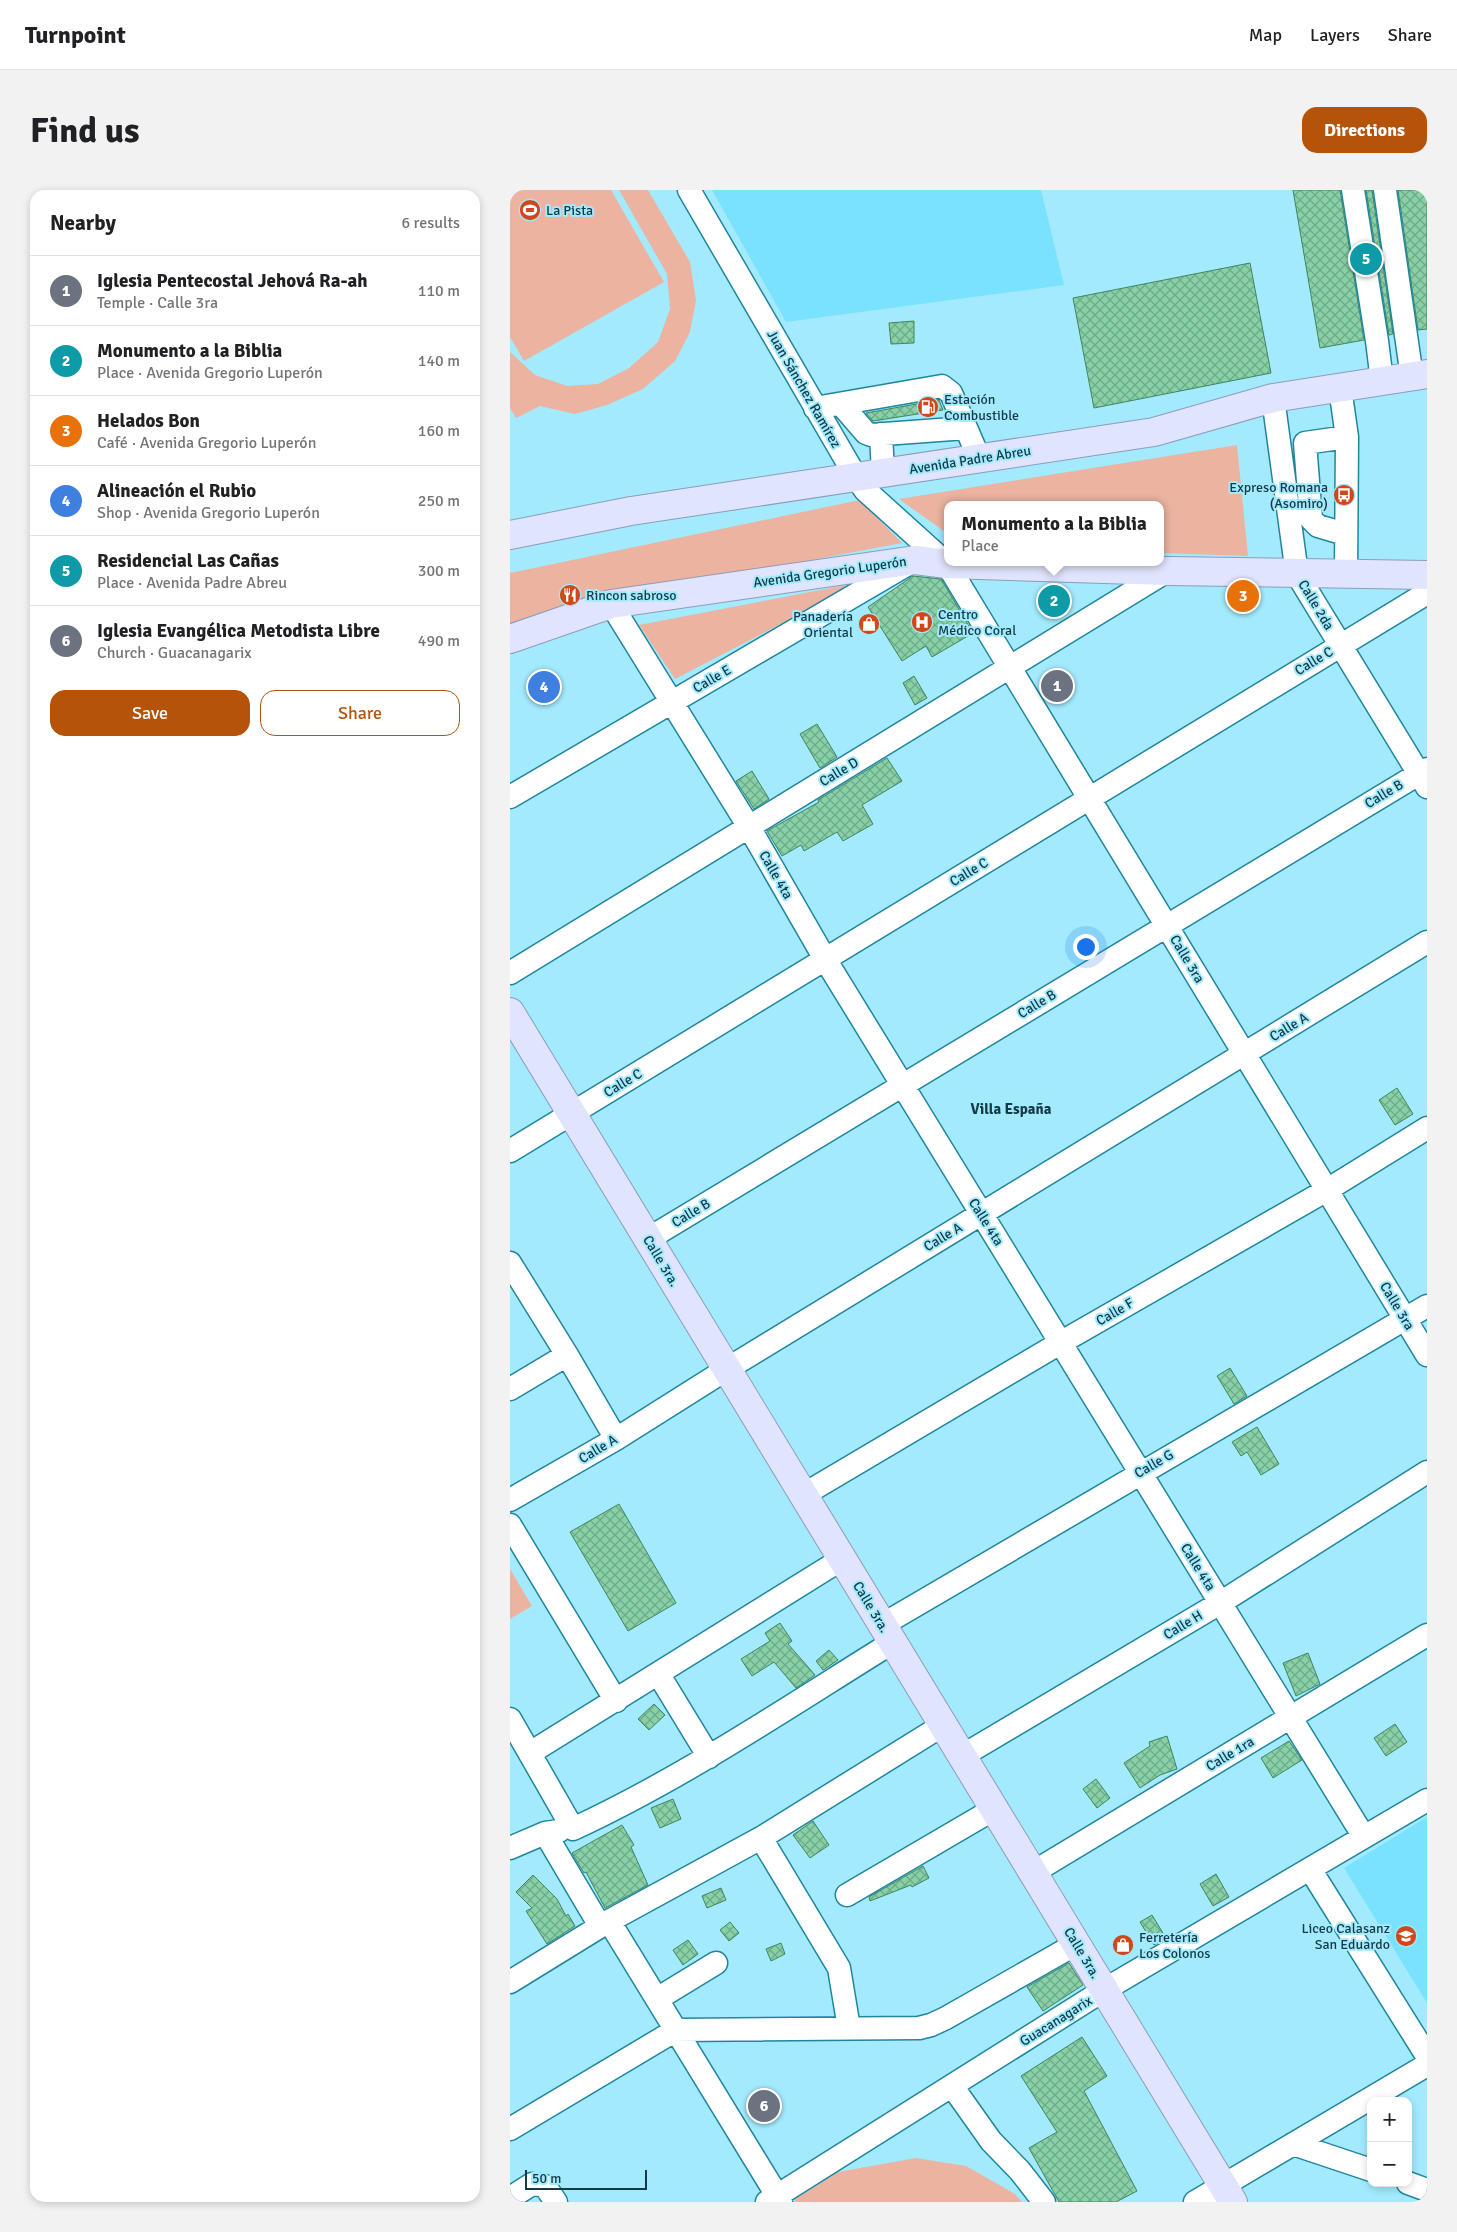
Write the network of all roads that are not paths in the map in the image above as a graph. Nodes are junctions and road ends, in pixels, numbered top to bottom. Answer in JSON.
{"nodes":[{"id":1,"x":689,"y":190,"type":"edge"},
{"id":2,"x":1353,"y":190,"type":"edge"},
{"id":3,"x":1385,"y":190,"type":"edge"},
{"id":4,"x":1420,"y":376,"type":"edge"},
{"id":5,"x":1382,"y":381,"type":"junction"},
{"id":6,"x":1340,"y":388,"type":"junction"},
{"id":7,"x":1273,"y":398,"type":"junction"},
{"id":8,"x":842,"y":404,"type":"junction"},
{"id":9,"x":815,"y":408,"type":"junction"},
{"id":10,"x":966,"y":428,"type":"junction"},
{"id":11,"x":881,"y":434,"type":"junction"},
{"id":12,"x":1347,"y":436,"type":"junction"},
{"id":13,"x":1305,"y":443,"type":"junction"},
{"id":14,"x":1278,"y":447,"type":"junction"},
{"id":15,"x":979,"y":458,"type":"junction"},
{"id":16,"x":883,"y":473,"type":"junction"},
{"id":17,"x":856,"y":477,"type":"junction"},
{"id":18,"x":1345,"y":534,"type":"junction"},
{"id":19,"x":510,"y":535,"type":"edge"},
{"id":20,"x":915,"y":560,"type":"junction"},
{"id":21,"x":944,"y":561,"type":"edge"},
{"id":22,"x":944,"y":564,"type":"edge"},
{"id":23,"x":948,"y":566,"type":"edge"},
{"id":24,"x":1010,"y":566,"type":"edge"},
{"id":25,"x":1167,"y":571,"type":"junction"},
{"id":26,"x":1297,"y":574,"type":"junction"},
{"id":27,"x":1346,"y":574,"type":"junction"},
{"id":28,"x":1427,"y":575,"type":"edge"},
{"id":29,"x":1427,"y":593,"type":"edge"},
{"id":30,"x":611,"y":604,"type":"junction"},
{"id":31,"x":510,"y":639,"type":"edge"},
{"id":32,"x":1340,"y":645,"type":"junction"},
{"id":33,"x":1010,"y":668,"type":"junction"},
{"id":34,"x":672,"y":702,"type":"junction"},
{"id":35,"x":1424,"y":776,"type":"edge"},
{"id":36,"x":510,"y":797,"type":"edge"},
{"id":37,"x":1089,"y":798,"type":"junction"},
{"id":38,"x":749,"y":827,"type":"junction"},
{"id":39,"x":1167,"y":926,"type":"junction"},
{"id":40,"x":1427,"y":942,"type":"edge"},
{"id":41,"x":825,"y":959,"type":"junction"},
{"id":42,"x":510,"y":973,"type":"edge"},
{"id":43,"x":510,"y":1012,"type":"edge"},
{"id":44,"x":1244,"y":1054,"type":"junction"},
{"id":45,"x":902,"y":1085,"type":"junction"},
{"id":46,"x":572,"y":1114,"type":"junction"},
{"id":47,"x":1427,"y":1128,"type":"edge"},
{"id":48,"x":510,"y":1151,"type":"edge"},
{"id":49,"x":1327,"y":1190,"type":"junction"},
{"id":50,"x":981,"y":1214,"type":"junction"},
{"id":51,"x":648,"y":1239,"type":"junction"},
{"id":52,"x":512,"y":1271,"type":"edge"},
{"id":53,"x":1427,"y":1306,"type":"edge"},
{"id":54,"x":1406,"y":1319,"type":"junction"},
{"id":55,"x":1060,"y":1343,"type":"junction"},
{"id":56,"x":567,"y":1355,"type":"junction"},
{"id":57,"x":1427,"y":1355,"type":"edge"},
{"id":58,"x":727,"y":1369,"type":"junction"},
{"id":59,"x":510,"y":1389,"type":"edge"},
{"id":60,"x":616,"y":1439,"type":"junction"},
{"id":61,"x":1140,"y":1472,"type":"junction"},
{"id":62,"x":1427,"y":1472,"type":"edge"},
{"id":63,"x":803,"y":1495,"type":"junction"},
{"id":64,"x":510,"y":1500,"type":"edge"},
{"id":65,"x":510,"y":1525,"type":"edge"},
{"id":66,"x":842,"y":1559,"type":"junction"},
{"id":67,"x":1220,"y":1603,"type":"junction"},
{"id":68,"x":887,"y":1634,"type":"junction"},
{"id":69,"x":1427,"y":1635,"type":"edge"},
{"id":70,"x":659,"y":1675,"type":"junction"},
{"id":71,"x":616,"y":1701,"type":"junction"},
{"id":72,"x":1290,"y":1717,"type":"junction"},
{"id":73,"x":510,"y":1719,"type":"edge"},
{"id":74,"x":943,"y":1725,"type":"junction"},
{"id":75,"x":530,"y":1753,"type":"junction"},
{"id":76,"x":962,"y":1756,"type":"junction"},
{"id":77,"x":708,"y":1757,"type":"junction"},
{"id":78,"x":1427,"y":1800,"type":"edge"},
{"id":79,"x":994,"y":1809,"type":"junction"},
{"id":80,"x":573,"y":1829,"type":"junction"},
{"id":81,"x":545,"y":1833,"type":"junction"},
{"id":82,"x":1364,"y":1837,"type":"junction"},
{"id":83,"x":761,"y":1838,"type":"junction"},
{"id":84,"x":510,"y":1848,"type":"edge"},
{"id":85,"x":1310,"y":1869,"type":"junction"},
{"id":86,"x":1032,"y":1872,"type":"junction"},
{"id":87,"x":847,"y":1895,"type":"dead end"},
{"id":88,"x":605,"y":1924,"type":"junction"},
{"id":89,"x":1076,"y":1944,"type":"junction"},
{"id":90,"x":716,"y":1963,"type":"dead end"},
{"id":91,"x":510,"y":1982,"type":"edge"},
{"id":92,"x":1104,"y":1990,"type":"junction"},
{"id":93,"x":657,"y":1999,"type":"junction"},
{"id":94,"x":849,"y":2028,"type":"junction"},
{"id":95,"x":676,"y":2030,"type":"junction"},
{"id":96,"x":1427,"y":2056,"type":"edge"},
{"id":97,"x":1427,"y":2064,"type":"edge"},
{"id":98,"x":952,"y":2086,"type":"junction"},
{"id":99,"x":510,"y":2129,"type":"edge"},
{"id":100,"x":1293,"y":2144,"type":"junction"},
{"id":101,"x":1367,"y":2169,"type":"edge"},
{"id":102,"x":1412,"y":2184,"type":"edge"},
{"id":103,"x":1427,"y":2190,"type":"edge"},
{"id":104,"x":1228,"y":2194,"type":"edge"},
{"id":105,"x":510,"y":2198,"type":"edge"},
{"id":106,"x":775,"y":2200,"type":"edge"},
{"id":107,"x":556,"y":2202,"type":"edge"},
{"id":108,"x":1044,"y":2202,"type":"edge"},
{"id":109,"x":1195,"y":2202,"type":"edge"}],
"edges":[{"from":1,"to":9,"type":"street","name":"Juan Sánchez Ramírez"},
{"from":2,"to":5,"type":"street"},
{"from":3,"to":4,"type":"street"},
{"from":4,"to":5,"type":"main road","name":"Avenida Padre Abreu"},
{"from":5,"to":6,"type":"main road","name":"Avenida Padre Abreu"},
{"from":6,"to":7,"type":"main road","name":"Avenida Padre Abreu"},
{"from":6,"to":12,"type":"street"},
{"from":7,"to":14,"type":"street","name":"Calle 2da"},
{"from":7,"to":15,"type":"main road","name":"Avenida Padre Abreu"},
{"from":8,"to":9,"type":"street"},
{"from":8,"to":10,"type":"street"},
{"from":8,"to":11,"type":"street"},
{"from":9,"to":17,"type":"street","name":"Juan Sánchez Ramírez"},
{"from":10,"to":11,"type":"street"},
{"from":10,"to":15,"type":"street"},
{"from":11,"to":16,"type":"street"},
{"from":12,"to":13,"type":"street"},
{"from":12,"to":18,"type":"street"},
{"from":13,"to":14,"type":"street"},
{"from":13,"to":18,"type":"street"},
{"from":14,"to":26,"type":"street","name":"Calle 2da"},
{"from":15,"to":16,"type":"main road","name":"Avenida Padre Abreu"},
{"from":16,"to":17,"type":"main road","name":"Avenida Padre Abreu"},
{"from":17,"to":19,"type":"main road","name":"Avenida Padre Abreu"},
{"from":17,"to":21,"type":"street","name":"Juan Sánchez Ramírez"},
{"from":18,"to":27,"type":"street"},
{"from":20,"to":22,"type":"main road","name":"Avenida Gregorio Luperón"},
{"from":20,"to":30,"type":"main road","name":"Avenida Gregorio Luperón"},
{"from":20,"to":34,"type":"street","name":"Calle E"},
{"from":23,"to":33,"type":"street","name":"Calle 3ra"},
{"from":24,"to":25,"type":"main road","name":"Avenida Gregorio Luperón"},
{"from":25,"to":26,"type":"main road","name":"Avenida Gregorio Luperón"},
{"from":25,"to":33,"type":"street","name":"Calle D"},
{"from":26,"to":27,"type":"main road","name":"Avenida Gregorio Luperón"},
{"from":26,"to":32,"type":"street","name":"Calle 2da"},
{"from":27,"to":28,"type":"main road","name":"Avenida Gregorio Luperón"},
{"from":29,"to":32,"type":"street","name":"Calle C"},
{"from":30,"to":31,"type":"main road","name":"Avenida Gregorio Luperón"},
{"from":30,"to":34,"type":"street","name":"Calle 4ta"},
{"from":32,"to":35,"type":"street","name":"Calle 2da"},
{"from":32,"to":37,"type":"street","name":"Calle C"},
{"from":33,"to":37,"type":"street","name":"Calle 3ra"},
{"from":33,"to":38,"type":"street","name":"Calle D"},
{"from":34,"to":36,"type":"street","name":"Calle E"},
{"from":34,"to":38,"type":"street","name":"Calle 4ta"},
{"from":35,"to":39,"type":"street","name":"Calle B"},
{"from":37,"to":39,"type":"street","name":"Calle 3ra"},
{"from":37,"to":41,"type":"street","name":"Calle C"},
{"from":38,"to":41,"type":"street","name":"Calle 4ta"},
{"from":38,"to":42,"type":"street","name":"Calle D"},
{"from":39,"to":44,"type":"street","name":"Calle 3ra"},
{"from":39,"to":45,"type":"street","name":"Calle B"},
{"from":40,"to":44,"type":"street","name":"Calle A"},
{"from":41,"to":45,"type":"street","name":"Calle 4ta"},
{"from":41,"to":46,"type":"street","name":"Calle C"},
{"from":43,"to":46,"type":"main road","name":"Calle 3ra."},
{"from":44,"to":49,"type":"street","name":"Calle 3ra"},
{"from":44,"to":50,"type":"street","name":"Calle A"},
{"from":45,"to":50,"type":"street","name":"Calle 4ta"},
{"from":45,"to":51,"type":"street","name":"Calle B"},
{"from":46,"to":48,"type":"street","name":"Calle C"},
{"from":46,"to":51,"type":"main road","name":"Calle 3ra."},
{"from":47,"to":49,"type":"street","name":"Calle F"},
{"from":49,"to":54,"type":"street","name":"Calle 3ra"},
{"from":49,"to":55,"type":"street","name":"Calle F"},
{"from":50,"to":55,"type":"street","name":"Calle 4ta"},
{"from":50,"to":58,"type":"street","name":"Calle A"},
{"from":51,"to":58,"type":"main road","name":"Calle 3ra."},
{"from":52,"to":56,"type":"street"},
{"from":53,"to":54,"type":"street","name":"Calle G"},
{"from":54,"to":57,"type":"street","name":"Calle 3ra"},
{"from":54,"to":61,"type":"street","name":"Calle G"},
{"from":55,"to":61,"type":"street","name":"Calle 4ta"},
{"from":55,"to":63,"type":"street","name":"Calle F"},
{"from":56,"to":59,"type":"street"},
{"from":56,"to":60,"type":"street"},
{"from":58,"to":60,"type":"street","name":"Calle A"},
{"from":58,"to":63,"type":"main road","name":"Calle 3ra."},
{"from":60,"to":64,"type":"street","name":"Calle A"},
{"from":61,"to":67,"type":"street","name":"Calle 4ta"},
{"from":61,"to":68,"type":"street","name":"Calle G"},
{"from":62,"to":67,"type":"street","name":"Calle H"},
{"from":63,"to":66,"type":"main road","name":"Calle 3ra."},
{"from":65,"to":71,"type":"street"},
{"from":66,"to":68,"type":"main road","name":"Calle 3ra."},
{"from":66,"to":70,"type":"street"},
{"from":67,"to":72,"type":"street","name":"Calle 4ta"},
{"from":67,"to":76,"type":"street","name":"Calle H"},
{"from":68,"to":74,"type":"main road","name":"Calle 3ra."},
{"from":68,"to":77,"type":"street","name":"Calle G"},
{"from":69,"to":72,"type":"street","name":"Calle 1ra"},
{"from":70,"to":71,"type":"street"},
{"from":70,"to":77,"type":"street"},
{"from":71,"to":75,"type":"street"},
{"from":72,"to":82,"type":"street","name":"Calle 4ta"},
{"from":72,"to":86,"type":"street","name":"Calle 1ra"},
{"from":73,"to":75,"type":"street"},
{"from":74,"to":76,"type":"main road","name":"Calle 3ra."},
{"from":74,"to":83,"type":"street"},
{"from":75,"to":80,"type":"street"},
{"from":76,"to":79,"type":"main road","name":"Calle 3ra."},
{"from":77,"to":80,"type":"street","name":"Calle G"},
{"from":78,"to":82,"type":"street","name":"Guacanagarix"},
{"from":79,"to":86,"type":"main road","name":"Calle 3ra."},
{"from":79,"to":87,"type":"street"},
{"from":80,"to":81,"type":"street","name":"Calle G"},
{"from":81,"to":84,"type":"street","name":"Calle G"},
{"from":81,"to":88,"type":"street"},
{"from":82,"to":85,"type":"street","name":"Guacanagarix"},
{"from":83,"to":88,"type":"street"},
{"from":83,"to":94,"type":"street"},
{"from":85,"to":92,"type":"street","name":"Guacanagarix"},
{"from":85,"to":96,"type":"street"},
{"from":86,"to":89,"type":"main road","name":"Calle 3ra."},
{"from":88,"to":91,"type":"street"},
{"from":88,"to":93,"type":"street"},
{"from":89,"to":92,"type":"main road","name":"Calle 3ra."},
{"from":89,"to":94,"type":"street"},
{"from":90,"to":93,"type":"street"},
{"from":92,"to":98,"type":"street","name":"Guacanagarix"},
{"from":92,"to":104,"type":"main road","name":"Calle 3ra."},
{"from":93,"to":95,"type":"street"},
{"from":94,"to":95,"type":"street"},
{"from":95,"to":99,"type":"street"},
{"from":95,"to":106,"type":"street"},
{"from":97,"to":100,"type":"street"},
{"from":98,"to":106,"type":"street","name":"Guacanagarix"},
{"from":98,"to":108,"type":"street"},
{"from":100,"to":101,"type":"street"},
{"from":100,"to":104,"type":"street"},
{"from":102,"to":103,"type":"street"},
{"from":104,"to":109,"type":"street"},
{"from":105,"to":107,"type":"street"}]}
